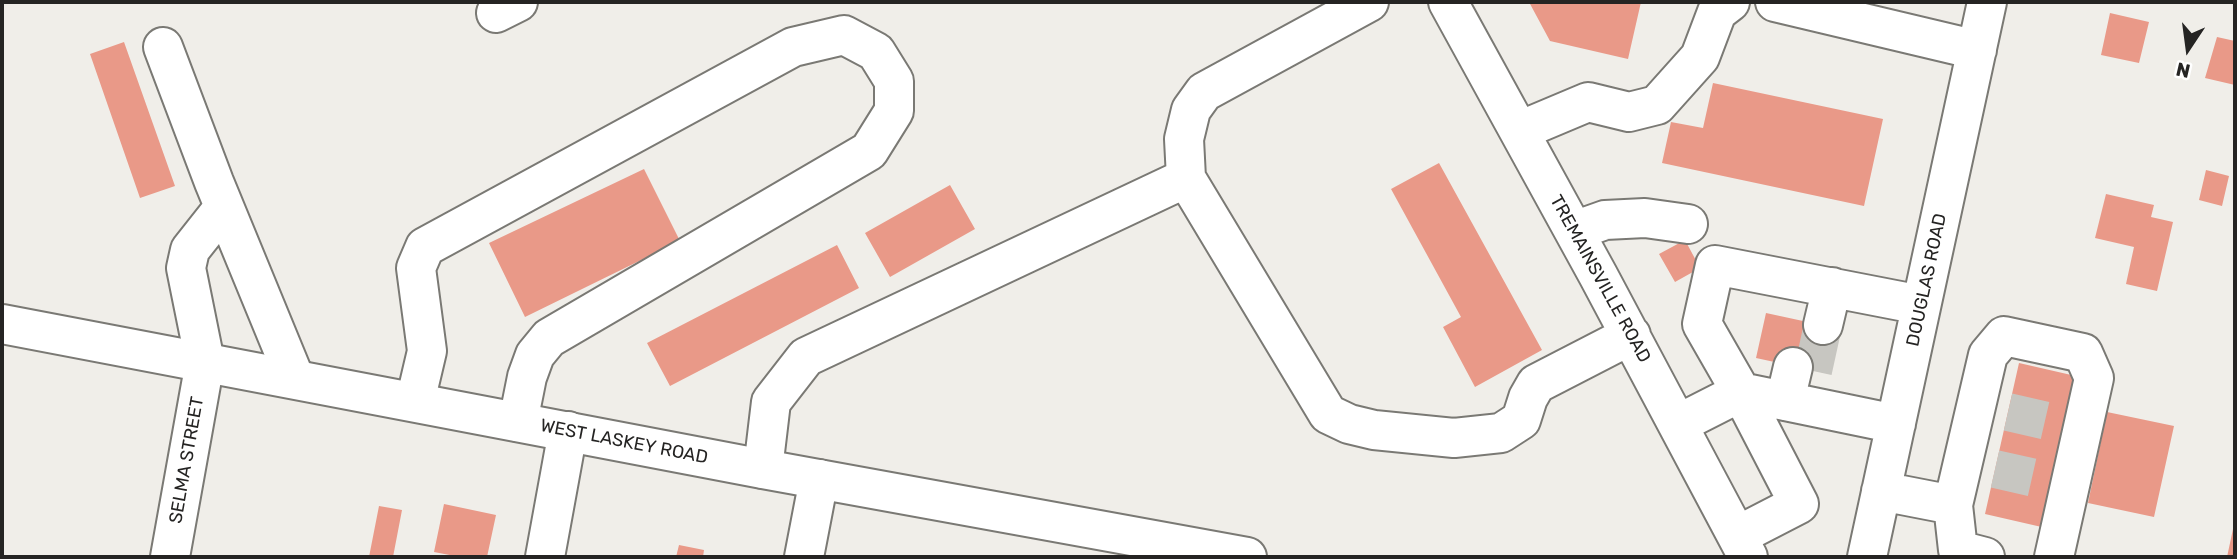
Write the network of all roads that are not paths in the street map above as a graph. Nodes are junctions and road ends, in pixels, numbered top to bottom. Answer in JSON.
{"nodes":[{"id":1,"x":1369,"y":2,"type":"edge"},
{"id":2,"x":1448,"y":2,"type":"edge"},
{"id":3,"x":1730,"y":2,"type":"edge"},
{"id":4,"x":1775,"y":2,"type":"edge"},
{"id":5,"x":1987,"y":2,"type":"edge"},
{"id":6,"x":163,"y":47,"type":"dead end"},
{"id":7,"x":1977,"y":50,"type":"junction"},
{"id":8,"x":1519,"y":131,"type":"junction"},
{"id":9,"x":1186,"y":178,"type":"junction"},
{"id":10,"x":224,"y":206,"type":"junction"},
{"id":11,"x":1688,"y":225,"type":"dead end"},
{"id":12,"x":1574,"y":231,"type":"junction"},
{"id":13,"x":1821,"y":285,"type":"junction"},
{"id":14,"x":1921,"y":305,"type":"junction"},
{"id":15,"x":1813,"y":323,"type":"tunnel mouth"},
{"id":16,"x":2,"y":324,"type":"edge"},
{"id":17,"x":1630,"y":335,"type":"junction"},
{"id":18,"x":205,"y":362,"type":"junction"},
{"id":19,"x":295,"y":379,"type":"junction"},
{"id":20,"x":1741,"y":392,"type":"junction"},
{"id":21,"x":415,"y":402,"type":"junction"},
{"id":22,"x":518,"y":422,"type":"junction"},
{"id":23,"x":1678,"y":424,"type":"junction"},
{"id":24,"x":1896,"y":424,"type":"junction"},
{"id":25,"x":568,"y":431,"type":"junction"},
{"id":26,"x":763,"y":469,"type":"junction"},
{"id":27,"x":819,"y":479,"type":"junction"},
{"id":28,"x":1881,"y":491,"type":"junction"},
{"id":29,"x":1954,"y":505,"type":"junction"},
{"id":30,"x":1743,"y":547,"type":"edge"},
{"id":31,"x":170,"y":557,"type":"edge"},
{"id":32,"x":545,"y":557,"type":"edge"},
{"id":33,"x":804,"y":557,"type":"edge"},
{"id":34,"x":1247,"y":557,"type":"edge"},
{"id":35,"x":1867,"y":557,"type":"edge"},
{"id":36,"x":1985,"y":557,"type":"edge"},
{"id":37,"x":2054,"y":557,"type":"edge"}],
"edges":[{"from":1,"to":9,"type":"street"},
{"from":2,"to":8,"type":"street","name":"TREMAINSVILLE ROAD"},
{"from":3,"to":8,"type":"street"},
{"from":4,"to":7,"type":"street"},
{"from":5,"to":7,"type":"street","name":"DOUGLAS ROAD"},
{"from":6,"to":10,"type":"street"},
{"from":7,"to":14,"type":"street","name":"DOUGLAS ROAD"},
{"from":8,"to":12,"type":"street","name":"TREMAINSVILLE ROAD"},
{"from":9,"to":17,"type":"street"},
{"from":9,"to":26,"type":"street"},
{"from":10,"to":18,"type":"street"},
{"from":10,"to":19,"type":"street"},
{"from":11,"to":12,"type":"street"},
{"from":12,"to":17,"type":"street","name":"TREMAINSVILLE ROAD"},
{"from":13,"to":14,"type":"street"},
{"from":13,"to":15,"type":"street"},
{"from":13,"to":20,"type":"street"},
{"from":14,"to":24,"type":"street","name":"DOUGLAS ROAD"},
{"from":16,"to":18,"type":"street","name":"WEST LASKEY ROAD"},
{"from":17,"to":23,"type":"street","name":"TREMAINSVILLE ROAD"},
{"from":18,"to":19,"type":"street","name":"WEST LASKEY ROAD"},
{"from":18,"to":31,"type":"street","name":"SELMA STREET"},
{"from":19,"to":21,"type":"street","name":"WEST LASKEY ROAD"},
{"from":20,"to":23,"type":"street"},
{"from":20,"to":24,"type":"street"},
{"from":20,"to":30,"type":"street"},
{"from":21,"to":22,"type":"street","name":"WEST LASKEY ROAD"},
{"from":21,"to":22,"type":"street"},
{"from":22,"to":25,"type":"street","name":"WEST LASKEY ROAD"},
{"from":23,"to":30,"type":"street","name":"TREMAINSVILLE ROAD"},
{"from":24,"to":28,"type":"street","name":"DOUGLAS ROAD"},
{"from":25,"to":26,"type":"street","name":"WEST LASKEY ROAD"},
{"from":25,"to":32,"type":"street"},
{"from":26,"to":27,"type":"street","name":"WEST LASKEY ROAD"},
{"from":27,"to":33,"type":"street"},
{"from":27,"to":34,"type":"street","name":"WEST LASKEY ROAD"},
{"from":28,"to":29,"type":"street"},
{"from":28,"to":35,"type":"street","name":"DOUGLAS ROAD"},
{"from":29,"to":36,"type":"street"},
{"from":29,"to":37,"type":"street"}]}
